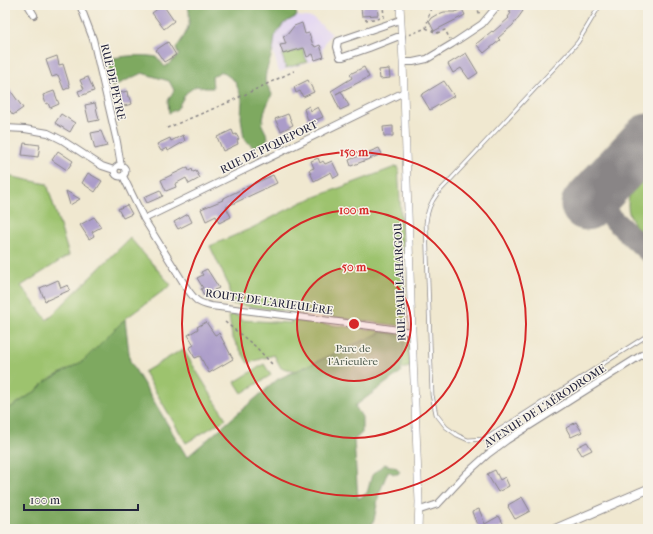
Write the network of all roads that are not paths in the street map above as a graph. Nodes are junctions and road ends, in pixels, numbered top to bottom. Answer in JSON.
{"nodes":[{"id":1,"x":28,"y":5,"type":"edge"},
{"id":2,"x":80,"y":5,"type":"edge"},
{"id":3,"x":400,"y":5,"type":"edge"},
{"id":4,"x":498,"y":5,"type":"edge"},
{"id":5,"x":600,"y":5,"type":"edge"},
{"id":6,"x":34,"y":15,"type":"dead end"},
{"id":7,"x":400,"y":20,"type":"junction"},
{"id":8,"x":402,"y":37,"type":"junction"},
{"id":9,"x":403,"y":62,"type":"junction"},
{"id":10,"x":404,"y":92,"type":"junction"},
{"id":11,"x":6,"y":126,"type":"edge"},
{"id":12,"x":121,"y":166,"type":"junction"},
{"id":13,"x":114,"y":170,"type":"junction"},
{"id":14,"x":123,"y":176,"type":"junction"},
{"id":15,"x":144,"y":219,"type":"junction"},
{"id":16,"x":412,"y":332,"type":"junction"},
{"id":17,"x":648,"y":335,"type":"edge"},
{"id":18,"x":648,"y":351,"type":"edge"},
{"id":19,"x":648,"y":489,"type":"edge"},
{"id":20,"x":420,"y":510,"type":"junction"},
{"id":21,"x":418,"y":529,"type":"edge"},
{"id":22,"x":555,"y":529,"type":"edge"}],
"edges":[{"from":1,"to":6,"type":"street"},
{"from":2,"to":12,"type":"street","name":"RUE DE PEYRE"},
{"from":3,"to":7,"type":"street","name":"RUE PAUL LAHARGOU"},
{"from":4,"to":9,"type":"street"},
{"from":5,"to":17,"type":"lane"},
{"from":7,"to":8,"type":"street","name":"RUE PAUL LAHARGOU"},
{"from":7,"to":8,"type":"street"},
{"from":8,"to":9,"type":"street","name":"RUE PAUL LAHARGOU"},
{"from":9,"to":10,"type":"street","name":"RUE PAUL LAHARGOU"},
{"from":10,"to":15,"type":"street","name":"RUE DE PIQUEPORT"},
{"from":10,"to":16,"type":"street","name":"RUE PAUL LAHARGOU"},
{"from":11,"to":13,"type":"street"},
{"from":12,"to":13,"type":"street"},
{"from":12,"to":14,"type":"street","name":"RUE DE PEYRE"},
{"from":13,"to":14,"type":"street"},
{"from":14,"to":15,"type":"street","name":"RUE DE PEYRE"},
{"from":15,"to":16,"type":"street","name":"ROUTE DE L'ARIEULÈRE"},
{"from":16,"to":20,"type":"street","name":"RUE PAUL LAHARGOU"},
{"from":18,"to":20,"type":"street","name":"AVENUE DE L'AÉRODROME"},
{"from":19,"to":22,"type":"main road"},
{"from":20,"to":21,"type":"street","name":"RUE PAUL LAHARGOU"}]}
